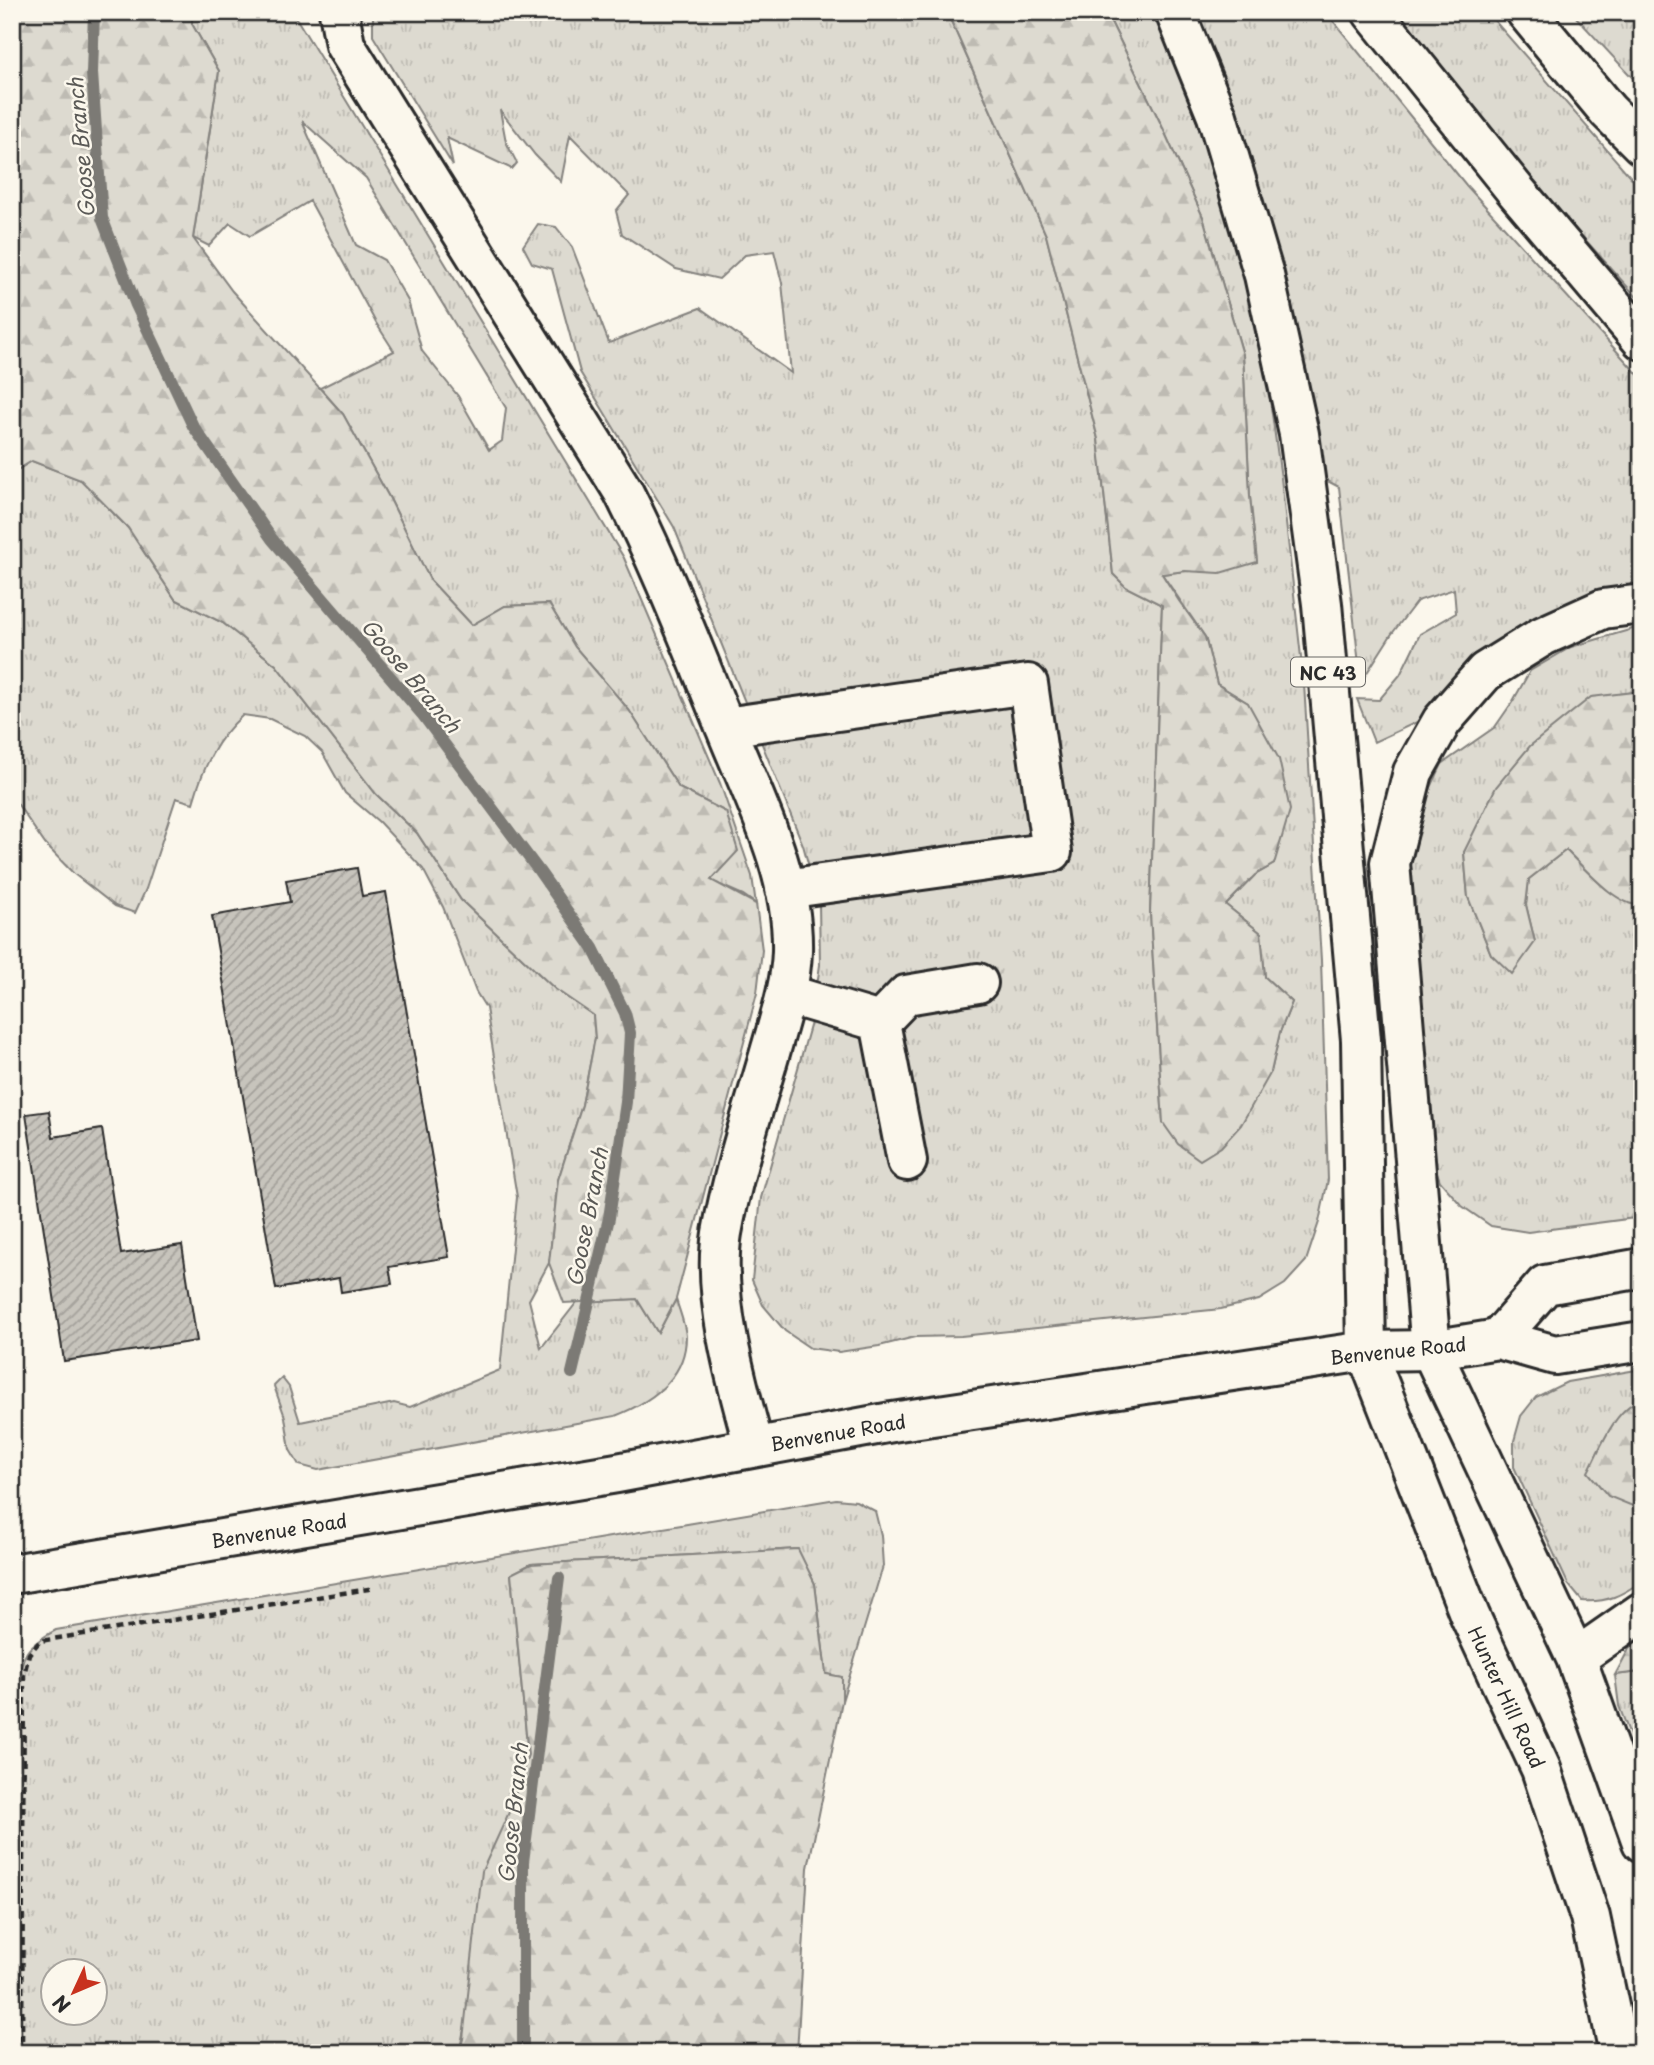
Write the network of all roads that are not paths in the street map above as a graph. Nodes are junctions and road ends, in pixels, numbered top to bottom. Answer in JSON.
{"nodes":[{"id":1,"x":339,"y":12,"type":"edge"},
{"id":2,"x":1175,"y":12,"type":"edge"},
{"id":3,"x":1371,"y":12,"type":"edge"},
{"id":4,"x":1526,"y":12,"type":"edge"},
{"id":5,"x":1642,"y":145,"type":"edge"},
{"id":6,"x":1642,"y":340,"type":"edge"},
{"id":7,"x":1642,"y":604,"type":"edge"},
{"id":8,"x":725,"y":727,"type":"junction"},
{"id":9,"x":785,"y":889,"type":"junction"},
{"id":10,"x":978,"y":983,"type":"dead end"},
{"id":11,"x":786,"y":994,"type":"junction"},
{"id":12,"x":880,"y":1022,"type":"junction"},
{"id":13,"x":907,"y":1161,"type":"dead end"},
{"id":14,"x":1642,"y":1268,"type":"edge"},
{"id":15,"x":1498,"y":1339,"type":"junction"},
{"id":16,"x":1642,"y":1341,"type":"edge"},
{"id":17,"x":1431,"y":1350,"type":"junction"},
{"id":18,"x":1366,"y":1351,"type":"junction"},
{"id":19,"x":754,"y":1446,"type":"junction"},
{"id":20,"x":12,"y":1574,"type":"edge"},
{"id":21,"x":1642,"y":1612,"type":"edge"},
{"id":22,"x":1576,"y":1658,"type":"junction"},
{"id":23,"x":1642,"y":1842,"type":"edge"},
{"id":24,"x":1619,"y":2053,"type":"edge"}],
"edges":[{"from":1,"to":8,"type":"main road"},
{"from":2,"to":18,"type":"main road","number":"NC 43"},
{"from":3,"to":6,"type":"main road"},
{"from":4,"to":5,"type":"main road"},
{"from":7,"to":17,"type":"main road"},
{"from":8,"to":9,"type":"main road"},
{"from":8,"to":9,"type":"main road"},
{"from":9,"to":11,"type":"main road"},
{"from":10,"to":12,"type":"main road"},
{"from":11,"to":12,"type":"main road"},
{"from":11,"to":19,"type":"main road"},
{"from":12,"to":13,"type":"main road"},
{"from":14,"to":15,"type":"main road"},
{"from":15,"to":16,"type":"main road"},
{"from":15,"to":17,"type":"main road","name":"Benvenue Road"},
{"from":17,"to":18,"type":"main road","name":"Benvenue Road"},
{"from":17,"to":22,"type":"main road"},
{"from":18,"to":19,"type":"main road","name":"Benvenue Road"},
{"from":18,"to":24,"type":"main road","name":"Hunter Hill Road"},
{"from":19,"to":20,"type":"main road","name":"Benvenue Road"},
{"from":21,"to":22,"type":"main road"},
{"from":22,"to":23,"type":"main road"}]}
